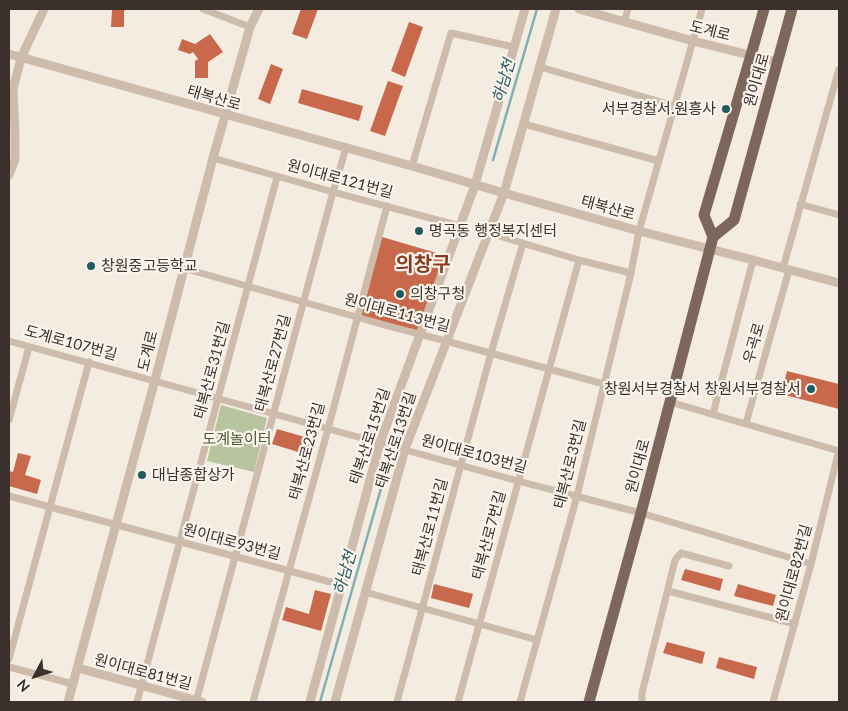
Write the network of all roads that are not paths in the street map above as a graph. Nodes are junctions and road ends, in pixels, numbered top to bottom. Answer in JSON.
{"nodes":[{"id":1,"x":44,"y":9,"type":"edge"},
{"id":2,"x":203,"y":9,"type":"edge"},
{"id":3,"x":259,"y":9,"type":"edge"},
{"id":4,"x":526,"y":9,"type":"edge"},
{"id":5,"x":556,"y":9,"type":"edge"},
{"id":6,"x":579,"y":9,"type":"edge"},
{"id":7,"x":628,"y":9,"type":"edge"},
{"id":8,"x":702,"y":9,"type":"edge"},
{"id":9,"x":764,"y":9,"type":"edge"},
{"id":10,"x":792,"y":9,"type":"edge"},
{"id":11,"x":624,"y":22,"type":"junction"},
{"id":12,"x":250,"y":27,"type":"junction"},
{"id":13,"x":693,"y":41,"type":"junction"},
{"id":14,"x":514,"y":47,"type":"junction"},
{"id":15,"x":9,"y":54,"type":"edge"},
{"id":16,"x":751,"y":56,"type":"junction"},
{"id":17,"x":21,"y":58,"type":"junction"},
{"id":18,"x":778,"y":62,"type":"junction"},
{"id":19,"x":540,"y":68,"type":"junction"},
{"id":20,"x":839,"y":69,"type":"edge"},
{"id":21,"x":675,"y":106,"type":"junction"},
{"id":22,"x":225,"y":115,"type":"junction"},
{"id":23,"x":524,"y":124,"type":"junction"},
{"id":24,"x":346,"y":148,"type":"junction"},
{"id":25,"x":212,"y":158,"type":"junction"},
{"id":26,"x":659,"y":161,"type":"junction"},
{"id":27,"x":412,"y":166,"type":"junction"},
{"id":28,"x":9,"y":175,"type":"edge"},
{"id":29,"x":277,"y":176,"type":"junction"},
{"id":30,"x":476,"y":185,"type":"junction"},
{"id":31,"x":333,"y":192,"type":"junction"},
{"id":32,"x":502,"y":193,"type":"junction"},
{"id":33,"x":800,"y":204,"type":"junction"},
{"id":34,"x":387,"y":206,"type":"junction"},
{"id":35,"x":839,"y":215,"type":"edge"},
{"id":36,"x":460,"y":226,"type":"junction"},
{"id":37,"x":640,"y":231,"type":"junction"},
{"id":38,"x":489,"y":233,"type":"junction"},
{"id":39,"x":713,"y":237,"type":"junction"},
{"id":40,"x":523,"y":243,"type":"junction"},
{"id":41,"x":710,"y":249,"type":"junction"},
{"id":42,"x":578,"y":260,"type":"junction"},
{"id":43,"x":753,"y":260,"type":"junction"},
{"id":44,"x":183,"y":268,"type":"junction"},
{"id":45,"x":786,"y":269,"type":"junction"},
{"id":46,"x":631,"y":273,"type":"junction"},
{"id":47,"x":839,"y":283,"type":"edge"},
{"id":48,"x":248,"y":287,"type":"junction"},
{"id":49,"x":304,"y":302,"type":"junction"},
{"id":50,"x":358,"y":317,"type":"junction"},
{"id":51,"x":420,"y":334,"type":"junction"},
{"id":52,"x":9,"y":341,"type":"edge"},
{"id":53,"x":446,"y":341,"type":"junction"},
{"id":54,"x":29,"y":347,"type":"junction"},
{"id":55,"x":491,"y":353,"type":"junction"},
{"id":56,"x":88,"y":362,"type":"junction"},
{"id":57,"x":548,"y":368,"type":"junction"},
{"id":58,"x":155,"y":380,"type":"junction"},
{"id":59,"x":604,"y":384,"type":"junction"},
{"id":60,"x":218,"y":398,"type":"junction"},
{"id":61,"x":670,"y":402,"type":"junction"},
{"id":62,"x":274,"y":414,"type":"junction"},
{"id":63,"x":713,"y":414,"type":"junction"},
{"id":64,"x":9,"y":420,"type":"edge"},
{"id":65,"x":746,"y":424,"type":"junction"},
{"id":66,"x":328,"y":428,"type":"junction"},
{"id":67,"x":380,"y":443,"type":"junction"},
{"id":68,"x":405,"y":449,"type":"junction"},
{"id":69,"x":839,"y":450,"type":"edge"},
{"id":70,"x":460,"y":465,"type":"junction"},
{"id":71,"x":518,"y":481,"type":"junction"},
{"id":72,"x":9,"y":496,"type":"edge"},
{"id":73,"x":577,"y":496,"type":"junction"},
{"id":74,"x":50,"y":506,"type":"junction"},
{"id":75,"x":641,"y":513,"type":"junction"},
{"id":76,"x":116,"y":524,"type":"junction"},
{"id":77,"x":180,"y":542,"type":"junction"},
{"id":78,"x":235,"y":557,"type":"junction"},
{"id":79,"x":811,"y":564,"type":"junction"},
{"id":80,"x":730,"y":566,"type":"dead end"},
{"id":81,"x":288,"y":572,"type":"junction"},
{"id":82,"x":342,"y":585,"type":"junction"},
{"id":83,"x":668,"y":591,"type":"junction"},
{"id":84,"x":365,"y":592,"type":"junction"},
{"id":85,"x":422,"y":608,"type":"junction"},
{"id":86,"x":480,"y":624,"type":"junction"},
{"id":87,"x":795,"y":624,"type":"junction"},
{"id":88,"x":537,"y":640,"type":"junction"},
{"id":89,"x":9,"y":659,"type":"edge"},
{"id":90,"x":9,"y":667,"type":"edge"},
{"id":91,"x":78,"y":668,"type":"junction"},
{"id":92,"x":73,"y":684,"type":"junction"},
{"id":93,"x":142,"y":686,"type":"junction"},
{"id":94,"x":68,"y":702,"type":"edge"},
{"id":95,"x":137,"y":702,"type":"edge"},
{"id":96,"x":198,"y":702,"type":"edge"},
{"id":97,"x":253,"y":702,"type":"edge"},
{"id":98,"x":310,"y":702,"type":"edge"},
{"id":99,"x":335,"y":702,"type":"edge"},
{"id":100,"x":397,"y":702,"type":"edge"},
{"id":101,"x":458,"y":702,"type":"edge"},
{"id":102,"x":520,"y":702,"type":"edge"},
{"id":103,"x":589,"y":702,"type":"edge"},
{"id":104,"x":642,"y":702,"type":"edge"},
{"id":105,"x":773,"y":702,"type":"edge"}],
"edges":[{"from":1,"to":17,"type":"street"},
{"from":2,"to":12,"type":"street"},
{"from":3,"to":12,"type":"street","name":"도계로"},
{"from":4,"to":14,"type":"street","name":"태복산로15번길"},
{"from":5,"to":19,"type":"street","name":"태복산로13번길"},
{"from":6,"to":11,"type":"street","name":"도계로"},
{"from":7,"to":11,"type":"street"},
{"from":8,"to":13,"type":"street","name":"태복산로3번길"},
{"from":9,"to":16,"type":"main road","name":"원이대로"},
{"from":10,"to":18,"type":"main road","name":"원이대로"},
{"from":11,"to":13,"type":"street","name":"도계로"},
{"from":12,"to":22,"type":"street","name":"도계로"},
{"from":13,"to":16,"type":"street","name":"도계로"},
{"from":13,"to":21,"type":"street","name":"태복산로3번길"},
{"from":14,"to":27,"type":"street"},
{"from":14,"to":30,"type":"street","name":"태복산로15번길"},
{"from":15,"to":17,"type":"street","name":"태복산로"},
{"from":16,"to":18,"type":"street","name":"도계로"},
{"from":16,"to":39,"type":"main road","name":"원이대로"},
{"from":17,"to":22,"type":"street","name":"태복산로"},
{"from":17,"to":28,"type":"street"},
{"from":18,"to":39,"type":"main road","name":"원이대로"},
{"from":19,"to":21,"type":"street"},
{"from":19,"to":23,"type":"street","name":"태복산로13번길"},
{"from":20,"to":33,"type":"street","name":"우곡로"},
{"from":21,"to":26,"type":"street","name":"태복산로3번길"},
{"from":22,"to":24,"type":"street","name":"태복산로"},
{"from":22,"to":25,"type":"street","name":"도계로"},
{"from":23,"to":26,"type":"street"},
{"from":23,"to":32,"type":"street","name":"태복산로13번길"},
{"from":24,"to":27,"type":"street","name":"태복산로"},
{"from":24,"to":31,"type":"street","name":"태복산로27번길"},
{"from":25,"to":29,"type":"street","name":"원이대로121번길"},
{"from":25,"to":44,"type":"street","name":"도계로"},
{"from":26,"to":37,"type":"street","name":"태복산로3번길"},
{"from":27,"to":30,"type":"street","name":"태복산로"},
{"from":29,"to":31,"type":"street","name":"원이대로121번길"},
{"from":29,"to":48,"type":"street","name":"태복산로31번길"},
{"from":30,"to":32,"type":"street","name":"태복산로"},
{"from":30,"to":36,"type":"street","name":"태복산로15번길"},
{"from":31,"to":34,"type":"street","name":"원이대로121번길"},
{"from":31,"to":49,"type":"street","name":"태복산로27번길"},
{"from":32,"to":37,"type":"street","name":"태복산로"},
{"from":32,"to":38,"type":"street","name":"태복산로13번길"},
{"from":33,"to":35,"type":"street"},
{"from":33,"to":45,"type":"street","name":"우곡로"},
{"from":34,"to":36,"type":"street","name":"원이대로121번길"},
{"from":34,"to":50,"type":"street","name":"태복산로23번길"},
{"from":36,"to":51,"type":"street","name":"태복산로15번길"},
{"from":37,"to":41,"type":"street","name":"태복산로"},
{"from":37,"to":46,"type":"street","name":"태복산로3번길"},
{"from":38,"to":40,"type":"street"},
{"from":38,"to":53,"type":"street","name":"태복산로13번길"},
{"from":39,"to":41,"type":"main road","name":"원이대로"},
{"from":40,"to":42,"type":"street"},
{"from":40,"to":55,"type":"street","name":"태복산로11번길"},
{"from":41,"to":43,"type":"street"},
{"from":41,"to":61,"type":"main road","name":"원이대로"},
{"from":42,"to":46,"type":"street"},
{"from":42,"to":57,"type":"street","name":"태복산로7번길"},
{"from":43,"to":45,"type":"street"},
{"from":43,"to":63,"type":"street","name":"우곡로"},
{"from":44,"to":48,"type":"street","name":"원이대로113번길"},
{"from":44,"to":58,"type":"street","name":"도계로"},
{"from":45,"to":47,"type":"street"},
{"from":45,"to":65,"type":"street","name":"우곡로"},
{"from":46,"to":59,"type":"street","name":"태복산로3번길"},
{"from":48,"to":49,"type":"street","name":"원이대로113번길"},
{"from":48,"to":60,"type":"street","name":"태복산로31번길"},
{"from":49,"to":50,"type":"street","name":"원이대로113번길"},
{"from":49,"to":62,"type":"street","name":"태복산로27번길"},
{"from":50,"to":51,"type":"street","name":"원이대로113번길"},
{"from":50,"to":66,"type":"street","name":"태복산로23번길"},
{"from":51,"to":53,"type":"street","name":"원이대로113번길"},
{"from":51,"to":67,"type":"street","name":"태복산로15번길"},
{"from":52,"to":54,"type":"street","name":"도계로107번길"},
{"from":53,"to":55,"type":"street","name":"원이대로113번길"},
{"from":53,"to":68,"type":"street","name":"태복산로13번길"},
{"from":54,"to":56,"type":"street","name":"도계로107번길"},
{"from":54,"to":64,"type":"street"},
{"from":55,"to":57,"type":"street","name":"원이대로113번길"},
{"from":55,"to":70,"type":"street","name":"태복산로11번길"},
{"from":56,"to":58,"type":"street","name":"도계로107번길"},
{"from":56,"to":74,"type":"street"},
{"from":57,"to":59,"type":"street","name":"원이대로113번길"},
{"from":57,"to":71,"type":"street","name":"태복산로7번길"},
{"from":58,"to":60,"type":"street","name":"원이대로103번길"},
{"from":58,"to":76,"type":"street","name":"도계로"},
{"from":59,"to":73,"type":"street","name":"태복산로3번길"},
{"from":60,"to":62,"type":"street","name":"원이대로103번길"},
{"from":60,"to":77,"type":"street","name":"태복산로31번길"},
{"from":61,"to":63,"type":"street"},
{"from":61,"to":75,"type":"main road","name":"원이대로"},
{"from":62,"to":66,"type":"street","name":"원이대로103번길"},
{"from":62,"to":78,"type":"street","name":"태복산로27번길"},
{"from":63,"to":65,"type":"street"},
{"from":65,"to":69,"type":"street"},
{"from":66,"to":67,"type":"street","name":"원이대로103번길"},
{"from":66,"to":81,"type":"street","name":"태복산로23번길"},
{"from":67,"to":68,"type":"street","name":"원이대로103번길"},
{"from":67,"to":82,"type":"street","name":"태복산로15번길"},
{"from":68,"to":70,"type":"street","name":"원이대로103번길"},
{"from":68,"to":84,"type":"street","name":"태복산로13번길"},
{"from":69,"to":79,"type":"street","name":"원이대로82번길"},
{"from":70,"to":71,"type":"street","name":"원이대로103번길"},
{"from":70,"to":85,"type":"street","name":"태복산로11번길"},
{"from":71,"to":73,"type":"street","name":"원이대로103번길"},
{"from":71,"to":86,"type":"street","name":"태복산로7번길"},
{"from":72,"to":74,"type":"street","name":"원이대로93번길"},
{"from":73,"to":75,"type":"street","name":"원이대로103번길"},
{"from":73,"to":88,"type":"street","name":"태복산로3번길"},
{"from":74,"to":76,"type":"street","name":"원이대로93번길"},
{"from":74,"to":89,"type":"street"},
{"from":75,"to":79,"type":"street","name":"원이대로103번길"},
{"from":75,"to":103,"type":"main road","name":"원이대로"},
{"from":76,"to":77,"type":"street","name":"원이대로93번길"},
{"from":76,"to":91,"type":"street","name":"도계로"},
{"from":77,"to":78,"type":"street","name":"원이대로93번길"},
{"from":77,"to":93,"type":"street","name":"태복산로31번길"},
{"from":78,"to":81,"type":"street","name":"원이대로93번길"},
{"from":78,"to":96,"type":"street","name":"태복산로27번길"},
{"from":79,"to":87,"type":"street","name":"원이대로82번길"},
{"from":80,"to":83,"type":"street"},
{"from":81,"to":82,"type":"street","name":"원이대로93번길"},
{"from":81,"to":97,"type":"street","name":"태복산로23번길"},
{"from":82,"to":98,"type":"street","name":"태복산로15번길"},
{"from":83,"to":87,"type":"street"},
{"from":83,"to":104,"type":"street"},
{"from":84,"to":85,"type":"street"},
{"from":84,"to":99,"type":"street","name":"태복산로13번길"},
{"from":85,"to":86,"type":"street"},
{"from":85,"to":100,"type":"street","name":"태복산로11번길"},
{"from":86,"to":88,"type":"street"},
{"from":86,"to":101,"type":"street","name":"태복산로7번길"},
{"from":87,"to":105,"type":"street","name":"원이대로82번길"},
{"from":88,"to":102,"type":"street","name":"태복산로3번길"},
{"from":90,"to":92,"type":"street"},
{"from":91,"to":92,"type":"street","name":"도계로"},
{"from":91,"to":93,"type":"street","name":"원이대로81번길"},
{"from":92,"to":94,"type":"street","name":"도계로"},
{"from":93,"to":95,"type":"street","name":"태복산로31번길"},
{"from":93,"to":96,"type":"street","name":"원이대로81번길"}]}
